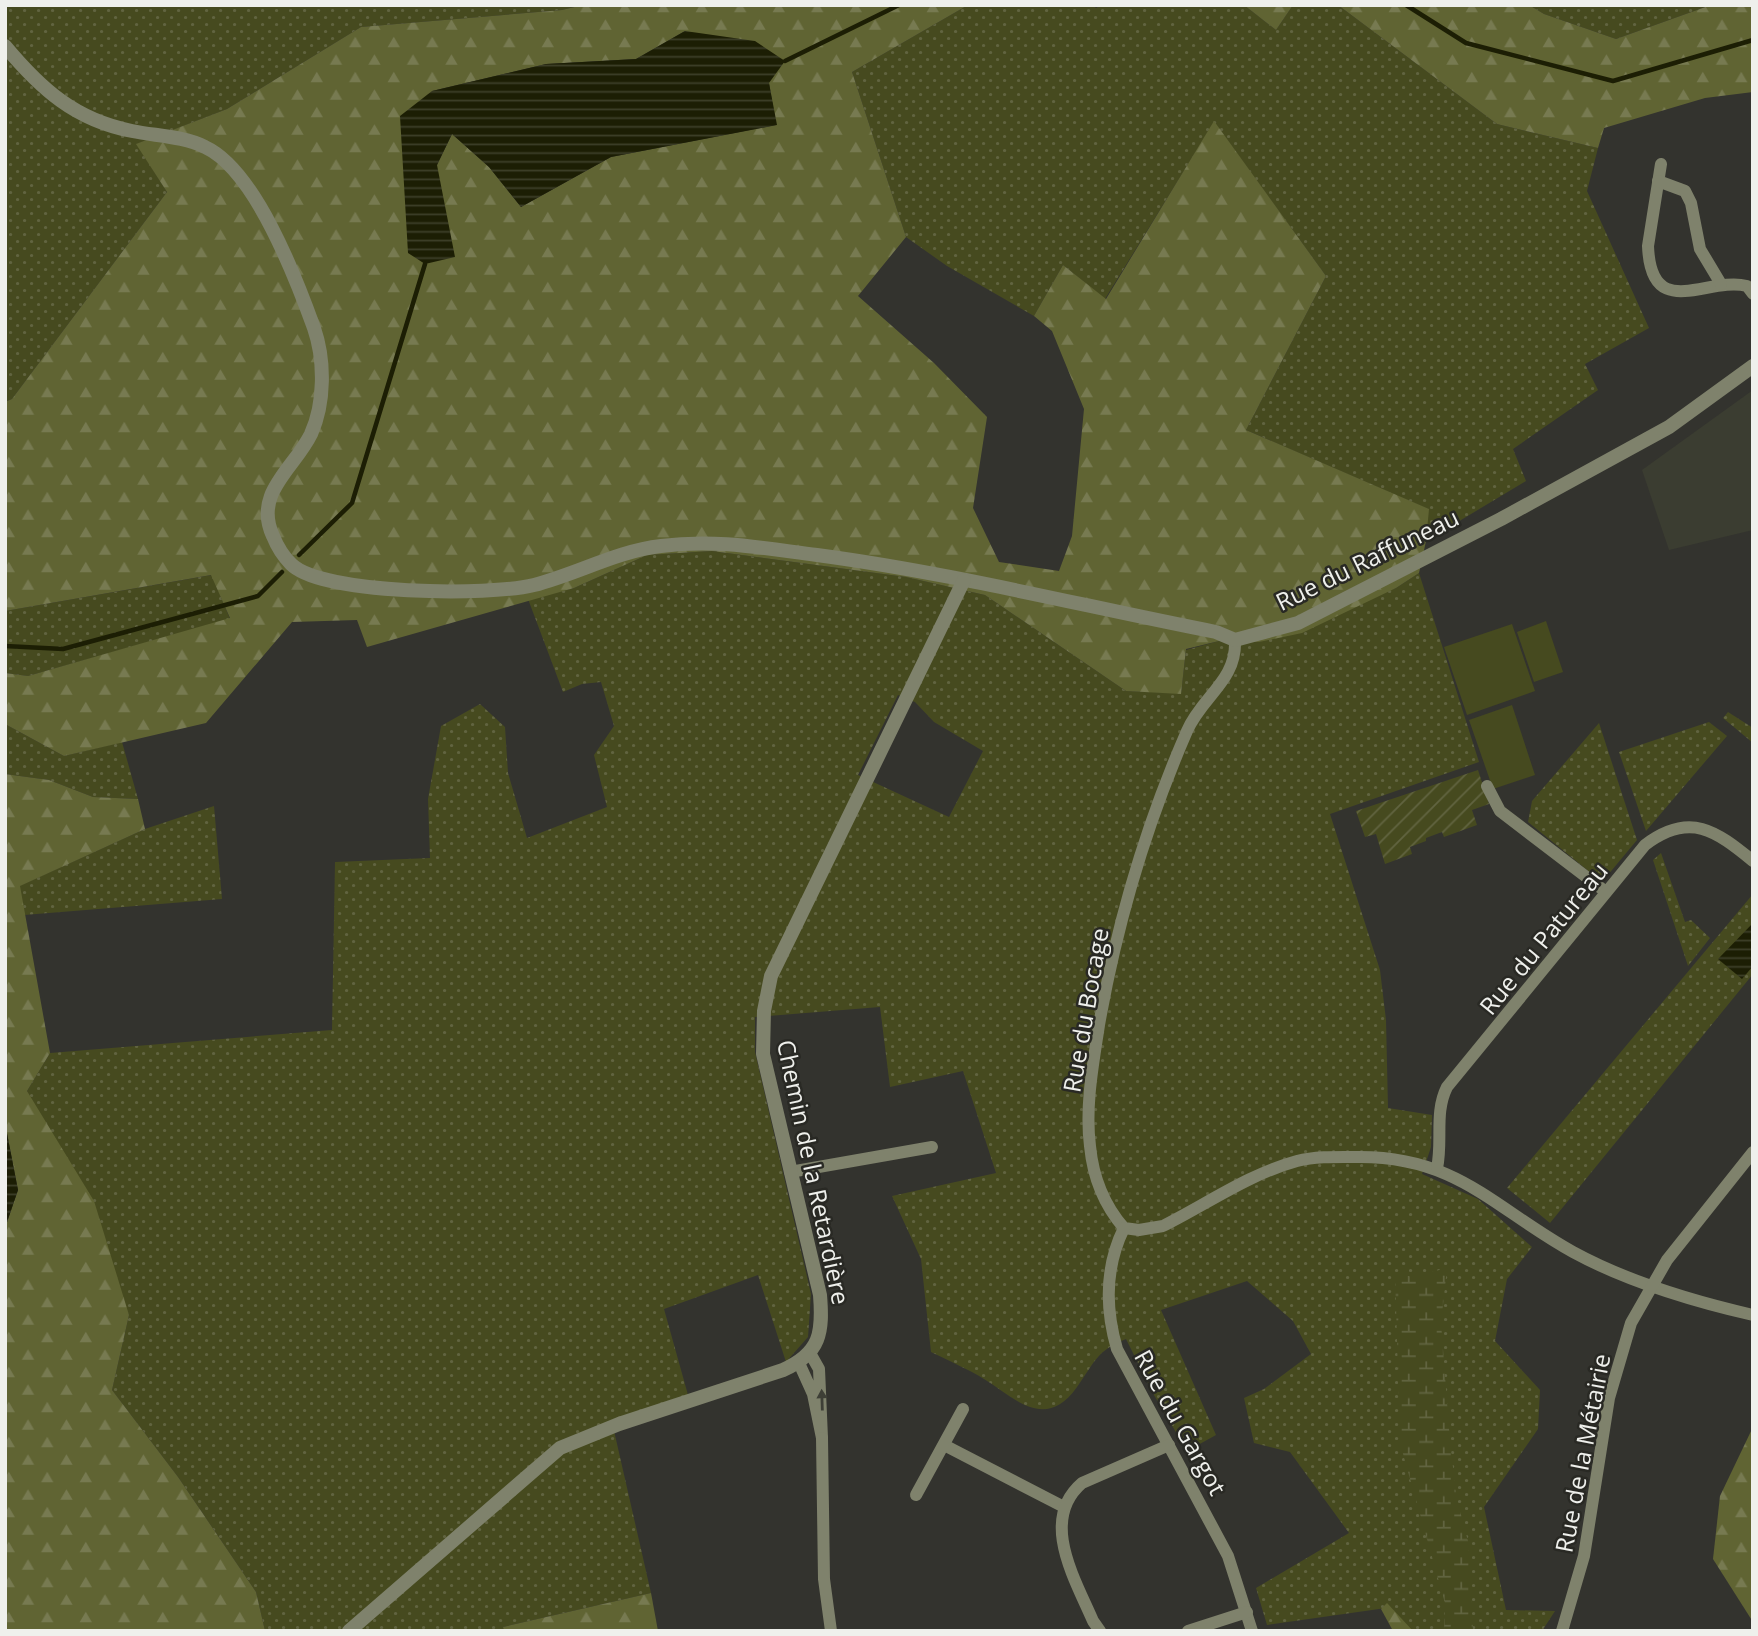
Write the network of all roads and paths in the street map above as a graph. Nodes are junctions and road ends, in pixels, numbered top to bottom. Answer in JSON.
{"nodes":[{"id":1,"x":5,"y":46,"type":"edge"},
{"id":2,"x":1661,"y":164,"type":"dead end"},
{"id":3,"x":1658,"y":181,"type":"junction"},
{"id":4,"x":1721,"y":284,"type":"junction"},
{"id":5,"x":1753,"y":294,"type":"edge"},
{"id":6,"x":1753,"y":366,"type":"edge"},
{"id":7,"x":964,"y":580,"type":"junction"},
{"id":8,"x":1235,"y":640,"type":"junction"},
{"id":9,"x":1487,"y":786,"type":"dead end"},
{"id":10,"x":1753,"y":861,"type":"edge"},
{"id":11,"x":1606,"y":892,"type":"junction"},
{"id":12,"x":932,"y":1147,"type":"dead end"},
{"id":13,"x":1753,"y":1152,"type":"edge"},
{"id":14,"x":1437,"y":1168,"type":"junction"},
{"id":15,"x":790,"y":1172,"type":"junction"},
{"id":16,"x":1124,"y":1228,"type":"junction"},
{"id":17,"x":1652,"y":1286,"type":"junction"},
{"id":18,"x":1753,"y":1315,"type":"edge"},
{"id":19,"x":805,"y":1358,"type":"junction"},
{"id":20,"x":963,"y":1409,"type":"dead end"},
{"id":21,"x":944,"y":1445,"type":"junction"},
{"id":22,"x":1168,"y":1445,"type":"junction"},
{"id":23,"x":916,"y":1495,"type":"dead end"},
{"id":24,"x":1064,"y":1507,"type":"junction"},
{"id":25,"x":1247,"y":1612,"type":"junction"},
{"id":26,"x":349,"y":1631,"type":"edge"},
{"id":27,"x":831,"y":1631,"type":"edge"},
{"id":28,"x":1100,"y":1631,"type":"edge"},
{"id":29,"x":1188,"y":1631,"type":"edge"},
{"id":30,"x":1252,"y":1631,"type":"edge"},
{"id":31,"x":1562,"y":1631,"type":"edge"}],
"edges":[{"from":1,"to":7,"type":"street"},
{"from":2,"to":3,"type":"street"},
{"from":3,"to":4,"type":"street"},
{"from":3,"to":4,"type":"street"},
{"from":4,"to":5,"type":"street"},
{"from":6,"to":8,"type":"street","name":"Rue du Raffuneau"},
{"from":7,"to":8,"type":"street"},
{"from":7,"to":15,"type":"street","name":"Chemin de la Retardière"},
{"from":8,"to":16,"type":"street","name":"Rue du Bocage"},
{"from":9,"to":11,"type":"street"},
{"from":10,"to":11,"type":"street","name":"Rue du Patureau"},
{"from":11,"to":14,"type":"street","name":"Rue du Patureau"},
{"from":12,"to":15,"type":"street"},
{"from":13,"to":17,"type":"street"},
{"from":14,"to":16,"type":"street"},
{"from":14,"to":17,"type":"street"},
{"from":15,"to":19,"type":"street","name":"Chemin de la Retardière"},
{"from":16,"to":22,"type":"street","name":"Rue du Gargot"},
{"from":17,"to":18,"type":"street"},
{"from":17,"to":31,"type":"street","name":"Rue de la Métairie"},
{"from":19,"to":26,"type":"street"},
{"from":19,"to":27,"type":"street"},
{"from":20,"to":21,"type":"street"},
{"from":21,"to":23,"type":"street"},
{"from":21,"to":24,"type":"street"},
{"from":22,"to":24,"type":"street"},
{"from":22,"to":25,"type":"street","name":"Rue du Gargot"},
{"from":24,"to":28,"type":"street"},
{"from":25,"to":29,"type":"street"},
{"from":25,"to":30,"type":"street","name":"Rue du Gargot"}]}
